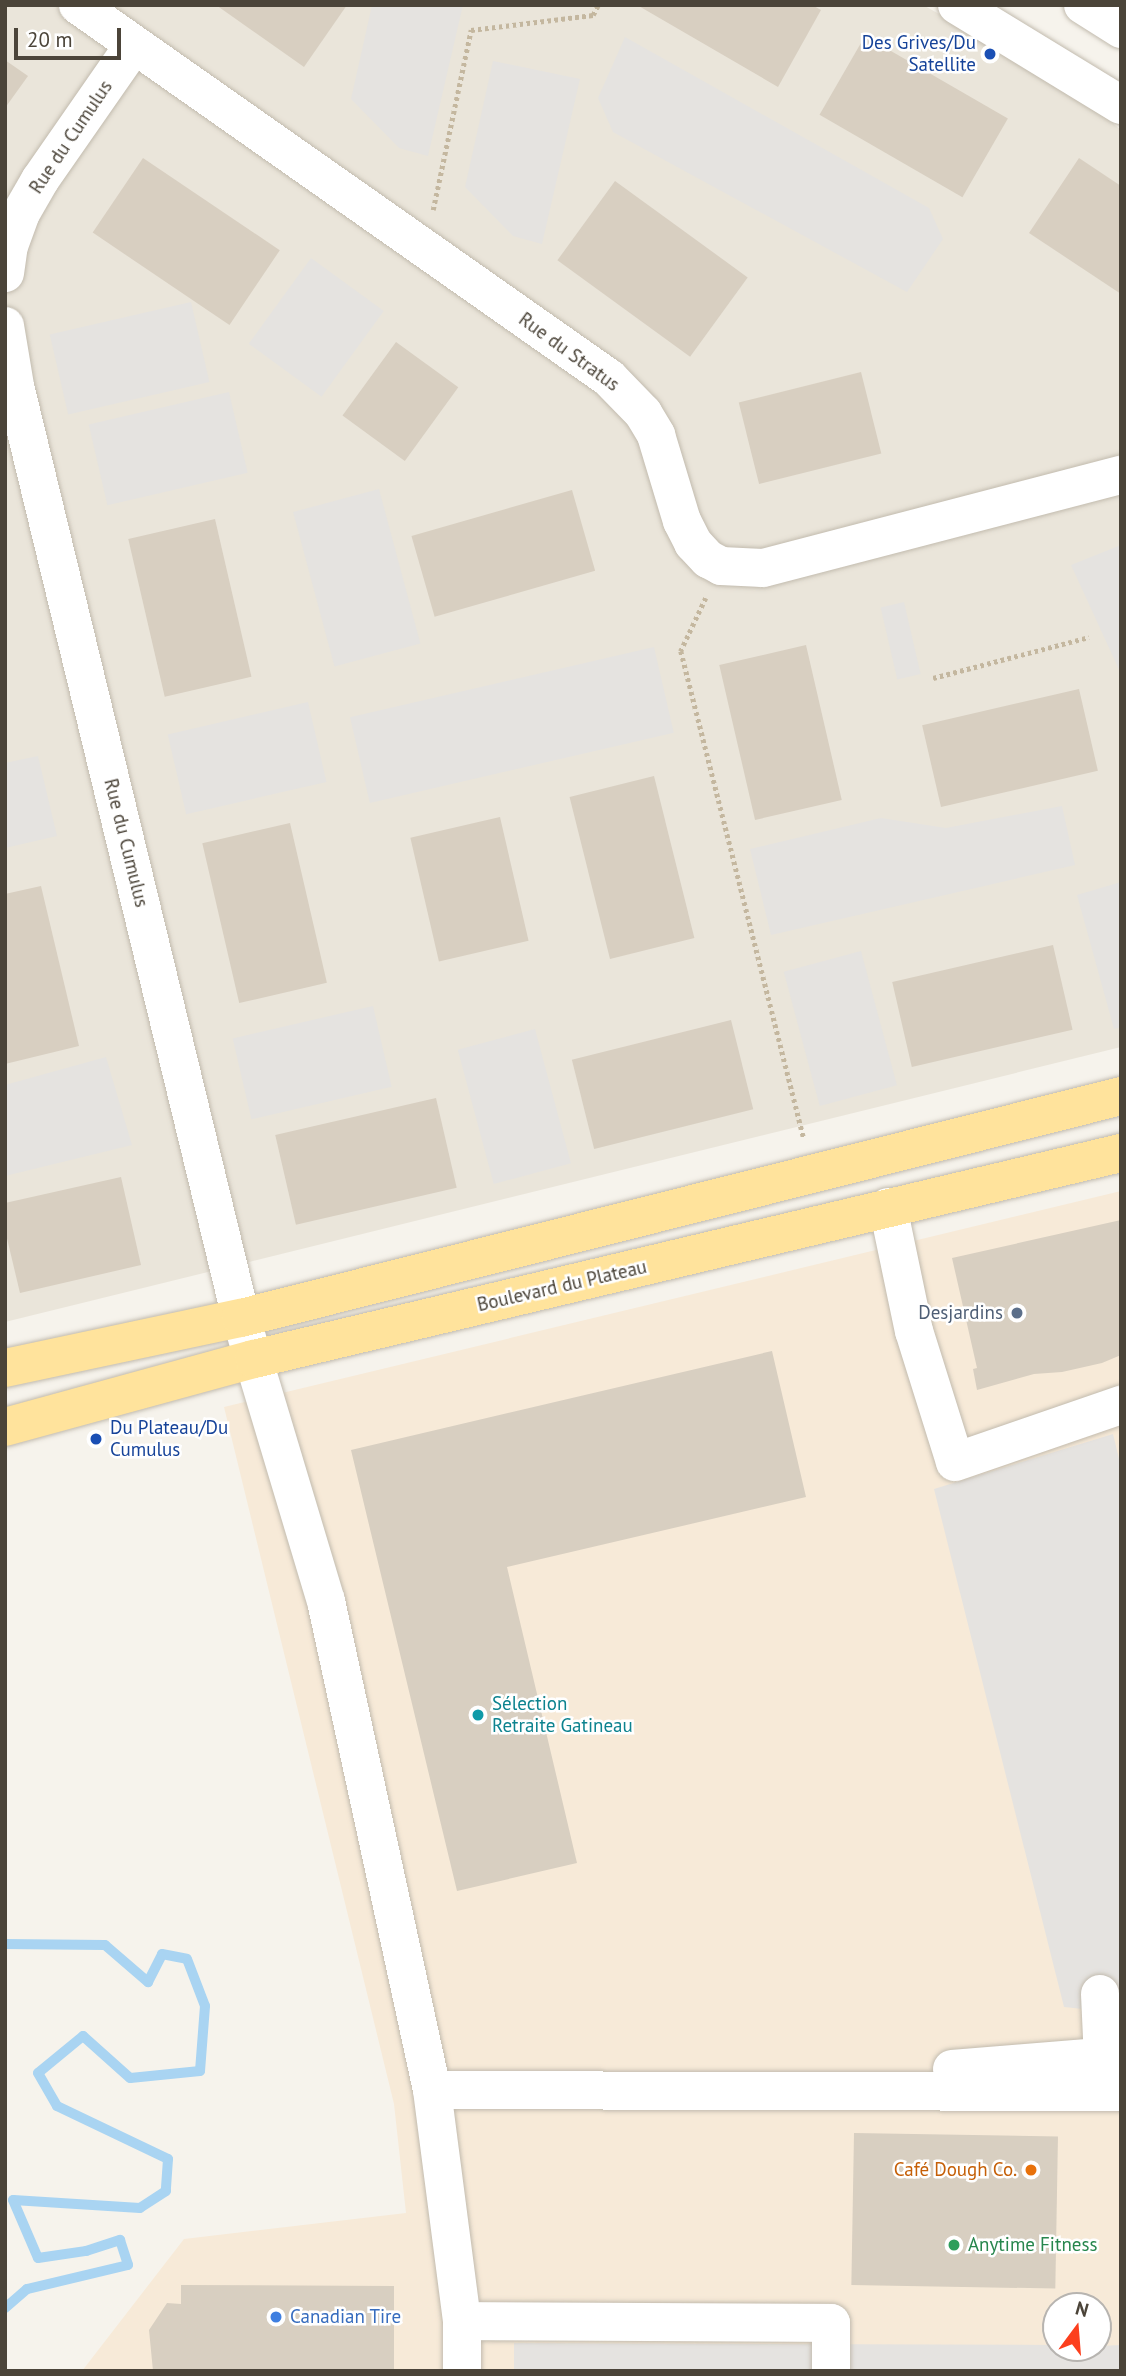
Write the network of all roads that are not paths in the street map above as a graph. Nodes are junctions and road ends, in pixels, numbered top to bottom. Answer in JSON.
{"nodes":[{"id":1,"x":78,"y":5,"type":"edge"},
{"id":2,"x":957,"y":5,"type":"edge"},
{"id":3,"x":1083,"y":5,"type":"edge"},
{"id":4,"x":1121,"y":29,"type":"edge"},
{"id":5,"x":133,"y":46,"type":"junction"},
{"id":6,"x":1121,"y":105,"type":"edge"},
{"id":7,"x":5,"y":273,"type":"edge"},
{"id":8,"x":5,"y":326,"type":"edge"},
{"id":9,"x":1121,"y":475,"type":"edge"},
{"id":10,"x":1121,"y":1096,"type":"edge"},
{"id":11,"x":1121,"y":1153,"type":"edge"},
{"id":12,"x":888,"y":1207,"type":"junction"},
{"id":13,"x":242,"y":1318,"type":"junction"},
{"id":14,"x":254,"y":1359,"type":"junction"},
{"id":15,"x":5,"y":1367,"type":"edge"},
{"id":16,"x":1121,"y":1405,"type":"edge"},
{"id":17,"x":5,"y":1427,"type":"edge"},
{"id":18,"x":1100,"y":1994,"type":"dead end"},
{"id":19,"x":1112,"y":2074,"type":"edge"},
{"id":20,"x":432,"y":2090,"type":"junction"},
{"id":21,"x":462,"y":2321,"type":"junction"},
{"id":22,"x":463,"y":2371,"type":"edge"},
{"id":23,"x":831,"y":2371,"type":"edge"}],
"edges":[{"from":1,"to":5,"type":"street","name":"Rue du Stratus"},
{"from":2,"to":6,"type":"street"},
{"from":3,"to":4,"type":"street"},
{"from":5,"to":7,"type":"street","name":"Rue du Cumulus"},
{"from":5,"to":9,"type":"street","name":"Rue du Stratus"},
{"from":8,"to":13,"type":"street","name":"Rue du Cumulus"},
{"from":10,"to":13,"type":"main road"},
{"from":11,"to":12,"type":"main road","name":"Boulevard du Plateau"},
{"from":12,"to":14,"type":"main road","name":"Boulevard du Plateau"},
{"from":12,"to":16,"type":"street"},
{"from":13,"to":14,"type":"street","name":"Rue du Cumulus"},
{"from":13,"to":15,"type":"main road"},
{"from":14,"to":17,"type":"main road","name":"Boulevard du Plateau"},
{"from":14,"to":20,"type":"street","name":"Rue du Cumulus"},
{"from":18,"to":19,"type":"street"},
{"from":19,"to":20,"type":"street"},
{"from":20,"to":21,"type":"street","name":"Rue du Cumulus"},
{"from":21,"to":22,"type":"street","name":"Rue du Cumulus"},
{"from":21,"to":23,"type":"street"}]}
